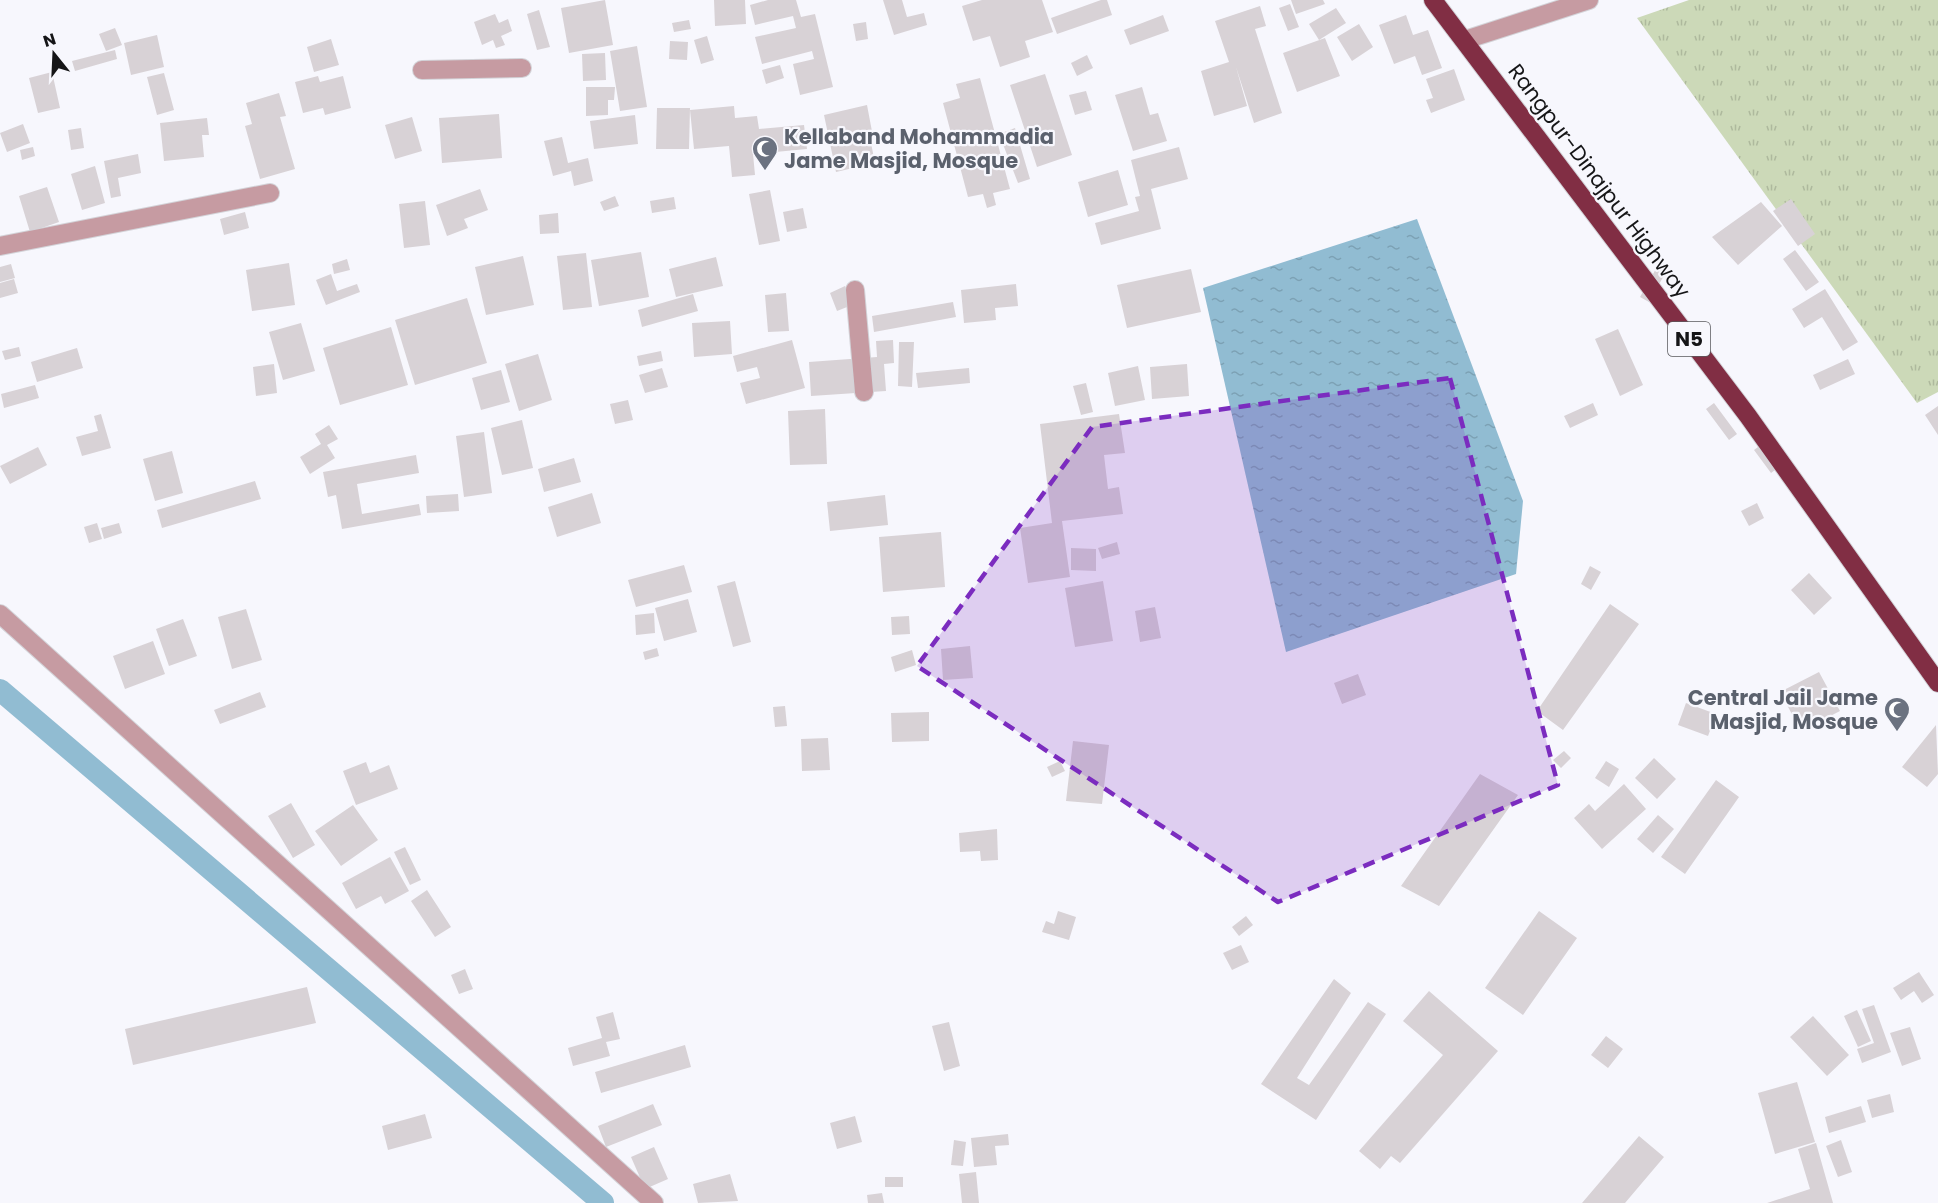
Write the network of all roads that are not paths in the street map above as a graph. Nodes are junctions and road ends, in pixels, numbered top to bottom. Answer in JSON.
{"nodes":[{"id":1,"x":1433,"y":0,"type":"edge"},
{"id":2,"x":1589,"y":0,"type":"edge"},
{"id":3,"x":1465,"y":40,"type":"junction"},
{"id":4,"x":522,"y":68,"type":"dead end"},
{"id":5,"x":422,"y":70,"type":"dead end"},
{"id":6,"x":270,"y":193,"type":"dead end"},
{"id":7,"x":0,"y":246,"type":"edge"},
{"id":8,"x":855,"y":290,"type":"dead end"},
{"id":9,"x":864,"y":392,"type":"dead end"},
{"id":10,"x":0,"y":614,"type":"edge"},
{"id":11,"x":1938,"y":683,"type":"edge"},
{"id":12,"x":654,"y":1203,"type":"edge"}],
"edges":[{"from":1,"to":3,"type":"highway","name":"Rangpur-Dinajpur Highway","number":"N5"},
{"from":2,"to":3,"type":"street"},
{"from":3,"to":11,"type":"highway","name":"Rangpur-Dinajpur Highway","number":"N5"},
{"from":4,"to":5,"type":"street"},
{"from":6,"to":7,"type":"street"},
{"from":8,"to":9,"type":"street"},
{"from":10,"to":12,"type":"street"}]}
